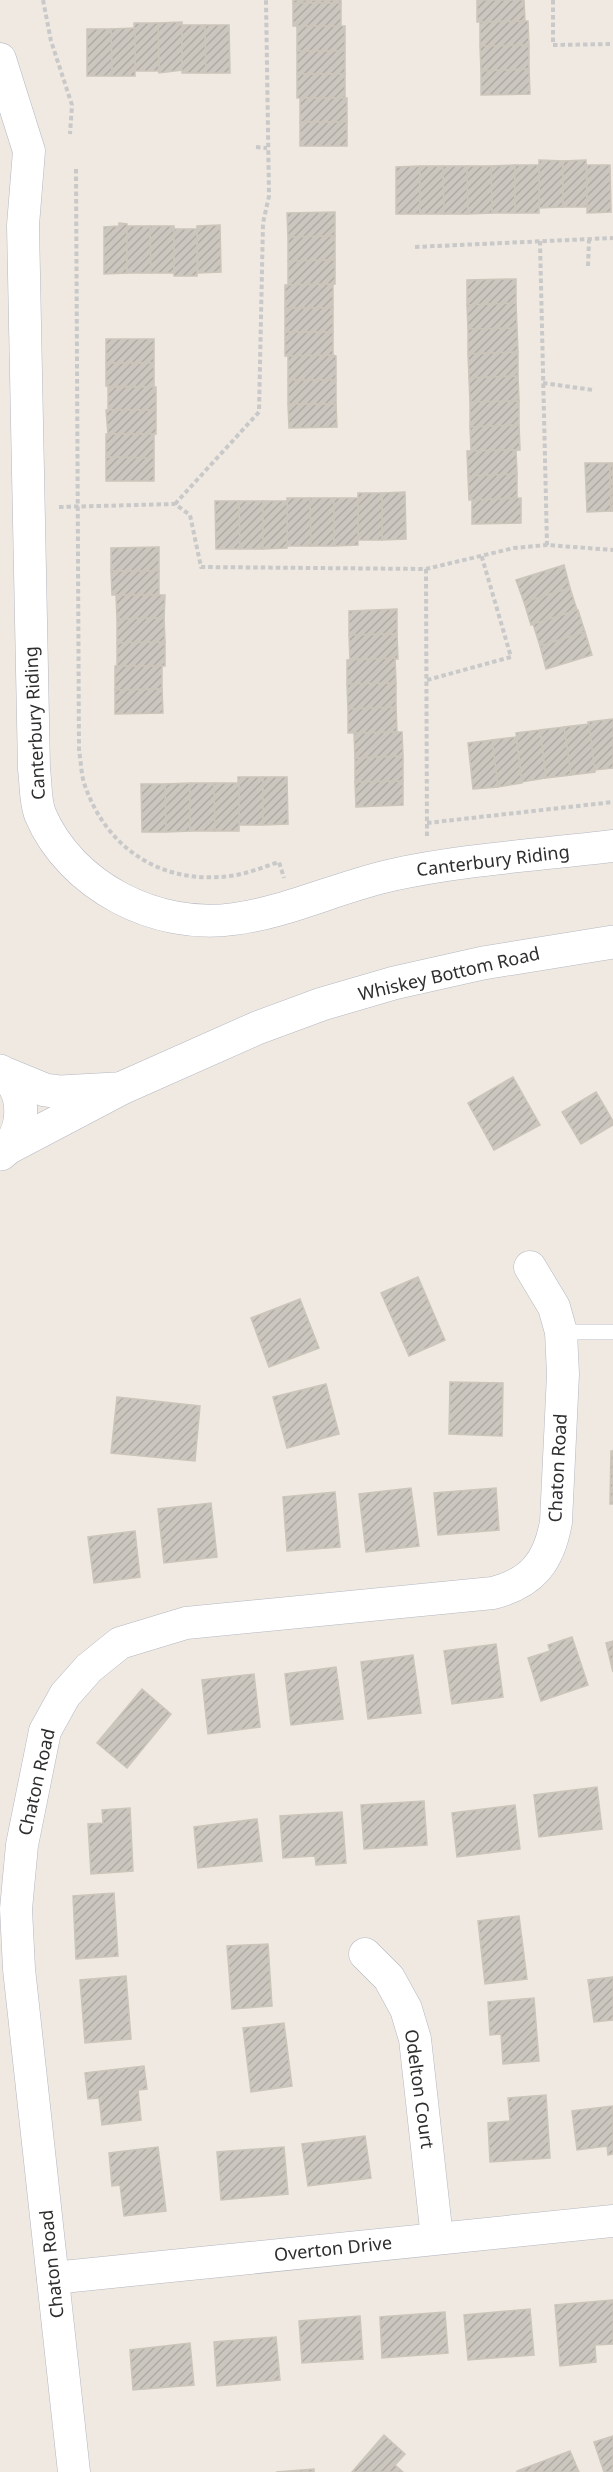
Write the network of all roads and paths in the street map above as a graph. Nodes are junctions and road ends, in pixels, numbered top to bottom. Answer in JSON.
{"nodes":[{"id":1,"x":43,"y":0,"type":"edge"},
{"id":2,"x":266,"y":0,"type":"edge"},
{"id":3,"x":553,"y":0,"type":"edge"},
{"id":4,"x":613,"y":44,"type":"edge"},
{"id":5,"x":0,"y":58,"type":"edge"},
{"id":6,"x":70,"y":134,"type":"dead end"},
{"id":7,"x":256,"y":147,"type":"dead end"},
{"id":8,"x":267,"y":148,"type":"junction"},
{"id":9,"x":76,"y":169,"type":"dead end"},
{"id":10,"x":12,"y":225,"type":"edge"},
{"id":11,"x":613,"y":238,"type":"edge"},
{"id":12,"x":588,"y":240,"type":"junction"},
{"id":13,"x":540,"y":241,"type":"junction"},
{"id":14,"x":415,"y":247,"type":"dead end"},
{"id":15,"x":588,"y":266,"type":"dead end"},
{"id":16,"x":543,"y":383,"type":"junction"},
{"id":17,"x":593,"y":390,"type":"dead end"},
{"id":18,"x":175,"y":504,"type":"junction"},
{"id":19,"x":79,"y":507,"type":"junction"},
{"id":20,"x":29,"y":508,"type":"junction"},
{"id":21,"x":547,"y":545,"type":"junction"},
{"id":22,"x":613,"y":549,"type":"edge"},
{"id":23,"x":481,"y":554,"type":"junction"},
{"id":24,"x":426,"y":569,"type":"junction"},
{"id":25,"x":427,"y":681,"type":"junction"},
{"id":26,"x":613,"y":802,"type":"edge"},
{"id":27,"x":427,"y":823,"type":"junction"},
{"id":28,"x":613,"y":846,"type":"edge"},
{"id":29,"x":427,"y":869,"type":"junction"},
{"id":30,"x":286,"y":886,"type":"dead end"},
{"id":31,"x":613,"y":942,"type":"edge"},
{"id":32,"x":3,"y":1072,"type":"edge"},
{"id":33,"x":123,"y":1088,"type":"junction"},
{"id":34,"x":4,"y":1152,"type":"edge"},
{"id":35,"x":530,"y":1267,"type":"dead end"},
{"id":36,"x":561,"y":1332,"type":"junction"},
{"id":37,"x":613,"y":1332,"type":"edge"},
{"id":38,"x":365,"y":1954,"type":"dead end"},
{"id":39,"x":9,"y":1970,"type":"edge"},
{"id":40,"x":613,"y":2221,"type":"edge"},
{"id":41,"x":437,"y":2238,"type":"junction"},
{"id":42,"x":53,"y":2278,"type":"junction"},
{"id":43,"x":74,"y":2472,"type":"edge"}],
"edges":[{"from":1,"to":6,"type":"path"},
{"from":2,"to":8,"type":"path"},
{"from":3,"to":4,"type":"path"},
{"from":5,"to":10,"type":"street","name":"Canterbury Riding"},
{"from":7,"to":8,"type":"path"},
{"from":8,"to":18,"type":"path"},
{"from":9,"to":19,"type":"path"},
{"from":10,"to":20,"type":"street","name":"Canterbury Riding"},
{"from":11,"to":12,"type":"path"},
{"from":12,"to":13,"type":"path"},
{"from":12,"to":15,"type":"path"},
{"from":13,"to":14,"type":"path"},
{"from":13,"to":16,"type":"path"},
{"from":16,"to":17,"type":"path"},
{"from":16,"to":21,"type":"path"},
{"from":18,"to":19,"type":"path"},
{"from":18,"to":24,"type":"path"},
{"from":19,"to":20,"type":"path"},
{"from":19,"to":30,"type":"path"},
{"from":20,"to":29,"type":"street","name":"Canterbury Riding"},
{"from":21,"to":22,"type":"path"},
{"from":21,"to":23,"type":"path"},
{"from":23,"to":24,"type":"path"},
{"from":23,"to":25,"type":"path"},
{"from":24,"to":25,"type":"path"},
{"from":25,"to":27,"type":"path"},
{"from":26,"to":27,"type":"path"},
{"from":27,"to":29,"type":"path"},
{"from":28,"to":29,"type":"street","name":"Canterbury Riding"},
{"from":31,"to":33,"type":"street","name":"Whiskey Bottom Road"},
{"from":32,"to":33,"type":"street","name":"Whiskey Bottom Road"},
{"from":32,"to":34,"type":"street"},
{"from":33,"to":34,"type":"street","name":"Whiskey Bottom Road"},
{"from":35,"to":36,"type":"street","name":"Chaton Road"},
{"from":36,"to":37,"type":"lane"},
{"from":36,"to":39,"type":"street","name":"Chaton Road"},
{"from":38,"to":41,"type":"street","name":"Odelton Court"},
{"from":39,"to":42,"type":"street","name":"Chaton Road"},
{"from":40,"to":41,"type":"street","name":"Overton Drive"},
{"from":41,"to":42,"type":"street","name":"Overton Drive"},
{"from":42,"to":43,"type":"street","name":"Chaton Road"}]}
